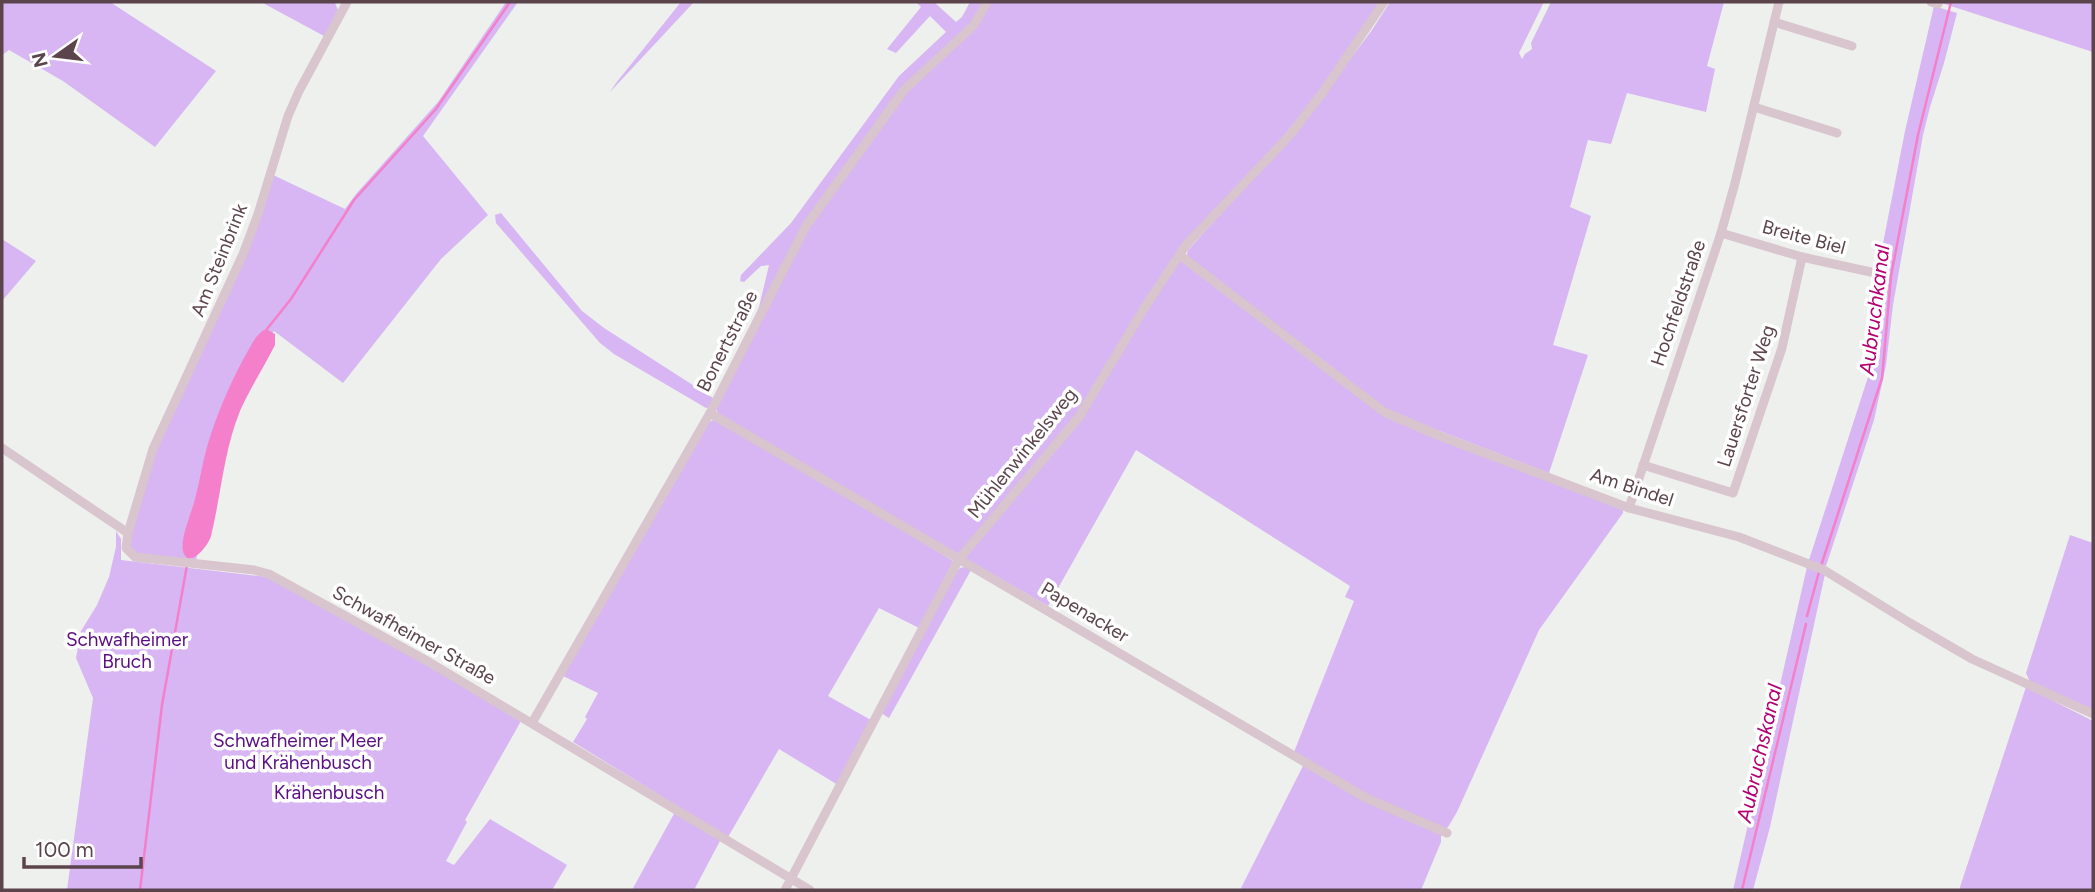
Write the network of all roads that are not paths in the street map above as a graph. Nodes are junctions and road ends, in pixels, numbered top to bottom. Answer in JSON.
{"nodes":[{"id":1,"x":347,"y":2,"type":"edge"},
{"id":2,"x":987,"y":2,"type":"edge"},
{"id":3,"x":1384,"y":2,"type":"edge"},
{"id":4,"x":1779,"y":2,"type":"edge"},
{"id":5,"x":1774,"y":22,"type":"junction"},
{"id":6,"x":1852,"y":46,"type":"dead end"},
{"id":7,"x":1754,"y":107,"type":"junction"},
{"id":8,"x":1837,"y":133,"type":"dead end"},
{"id":9,"x":1721,"y":233,"type":"junction"},
{"id":10,"x":1181,"y":256,"type":"junction"},
{"id":11,"x":1802,"y":257,"type":"junction"},
{"id":12,"x":1880,"y":274,"type":"dead end"},
{"id":13,"x":710,"y":413,"type":"junction"},
{"id":14,"x":2,"y":448,"type":"edge"},
{"id":15,"x":1643,"y":465,"type":"junction"},
{"id":16,"x":1629,"y":508,"type":"junction"},
{"id":17,"x":128,"y":533,"type":"junction"},
{"id":18,"x":959,"y":559,"type":"junction"},
{"id":19,"x":2093,"y":714,"type":"edge"},
{"id":20,"x":532,"y":723,"type":"junction"},
{"id":21,"x":1447,"y":833,"type":"dead end"},
{"id":22,"x":791,"y":879,"type":"junction"},
{"id":23,"x":785,"y":890,"type":"edge"},
{"id":24,"x":810,"y":890,"type":"edge"}],
"edges":[{"from":1,"to":17,"type":"street","name":"Am Steinbrink"},
{"from":2,"to":13,"type":"street","name":"Bonertstraße"},
{"from":3,"to":10,"type":"street","name":"Mühlenwinkelsweg"},
{"from":4,"to":5,"type":"street","name":"Hochfeldstraße"},
{"from":5,"to":6,"type":"street"},
{"from":5,"to":7,"type":"street","name":"Hochfeldstraße"},
{"from":7,"to":8,"type":"street"},
{"from":7,"to":9,"type":"street","name":"Hochfeldstraße"},
{"from":9,"to":11,"type":"street","name":"Breite Biel"},
{"from":9,"to":15,"type":"street","name":"Hochfeldstraße"},
{"from":10,"to":16,"type":"street","name":"Am Bindel"},
{"from":10,"to":18,"type":"street","name":"Mühlenwinkelsweg"},
{"from":11,"to":12,"type":"street","name":"Breite Biel"},
{"from":11,"to":15,"type":"street","name":"Lauersforter Weg"},
{"from":13,"to":18,"type":"street","name":"Papenacker"},
{"from":13,"to":20,"type":"street","name":"Bonertstraße"},
{"from":14,"to":17,"type":"street","name":"Schwafheimer Straße"},
{"from":15,"to":16,"type":"street","name":"Hochfeldstraße"},
{"from":16,"to":19,"type":"street","name":"Am Bindel"},
{"from":17,"to":20,"type":"street","name":"Schwafheimer Straße"},
{"from":18,"to":21,"type":"street","name":"Papenacker"},
{"from":18,"to":22,"type":"street","name":"Mühlenwinkelsweg"},
{"from":20,"to":22,"type":"street","name":"Schwafheimer Straße"},
{"from":22,"to":23,"type":"street","name":"Mühlenwinkelsweg"},
{"from":22,"to":24,"type":"street","name":"Schwafheimer Straße"}]}
